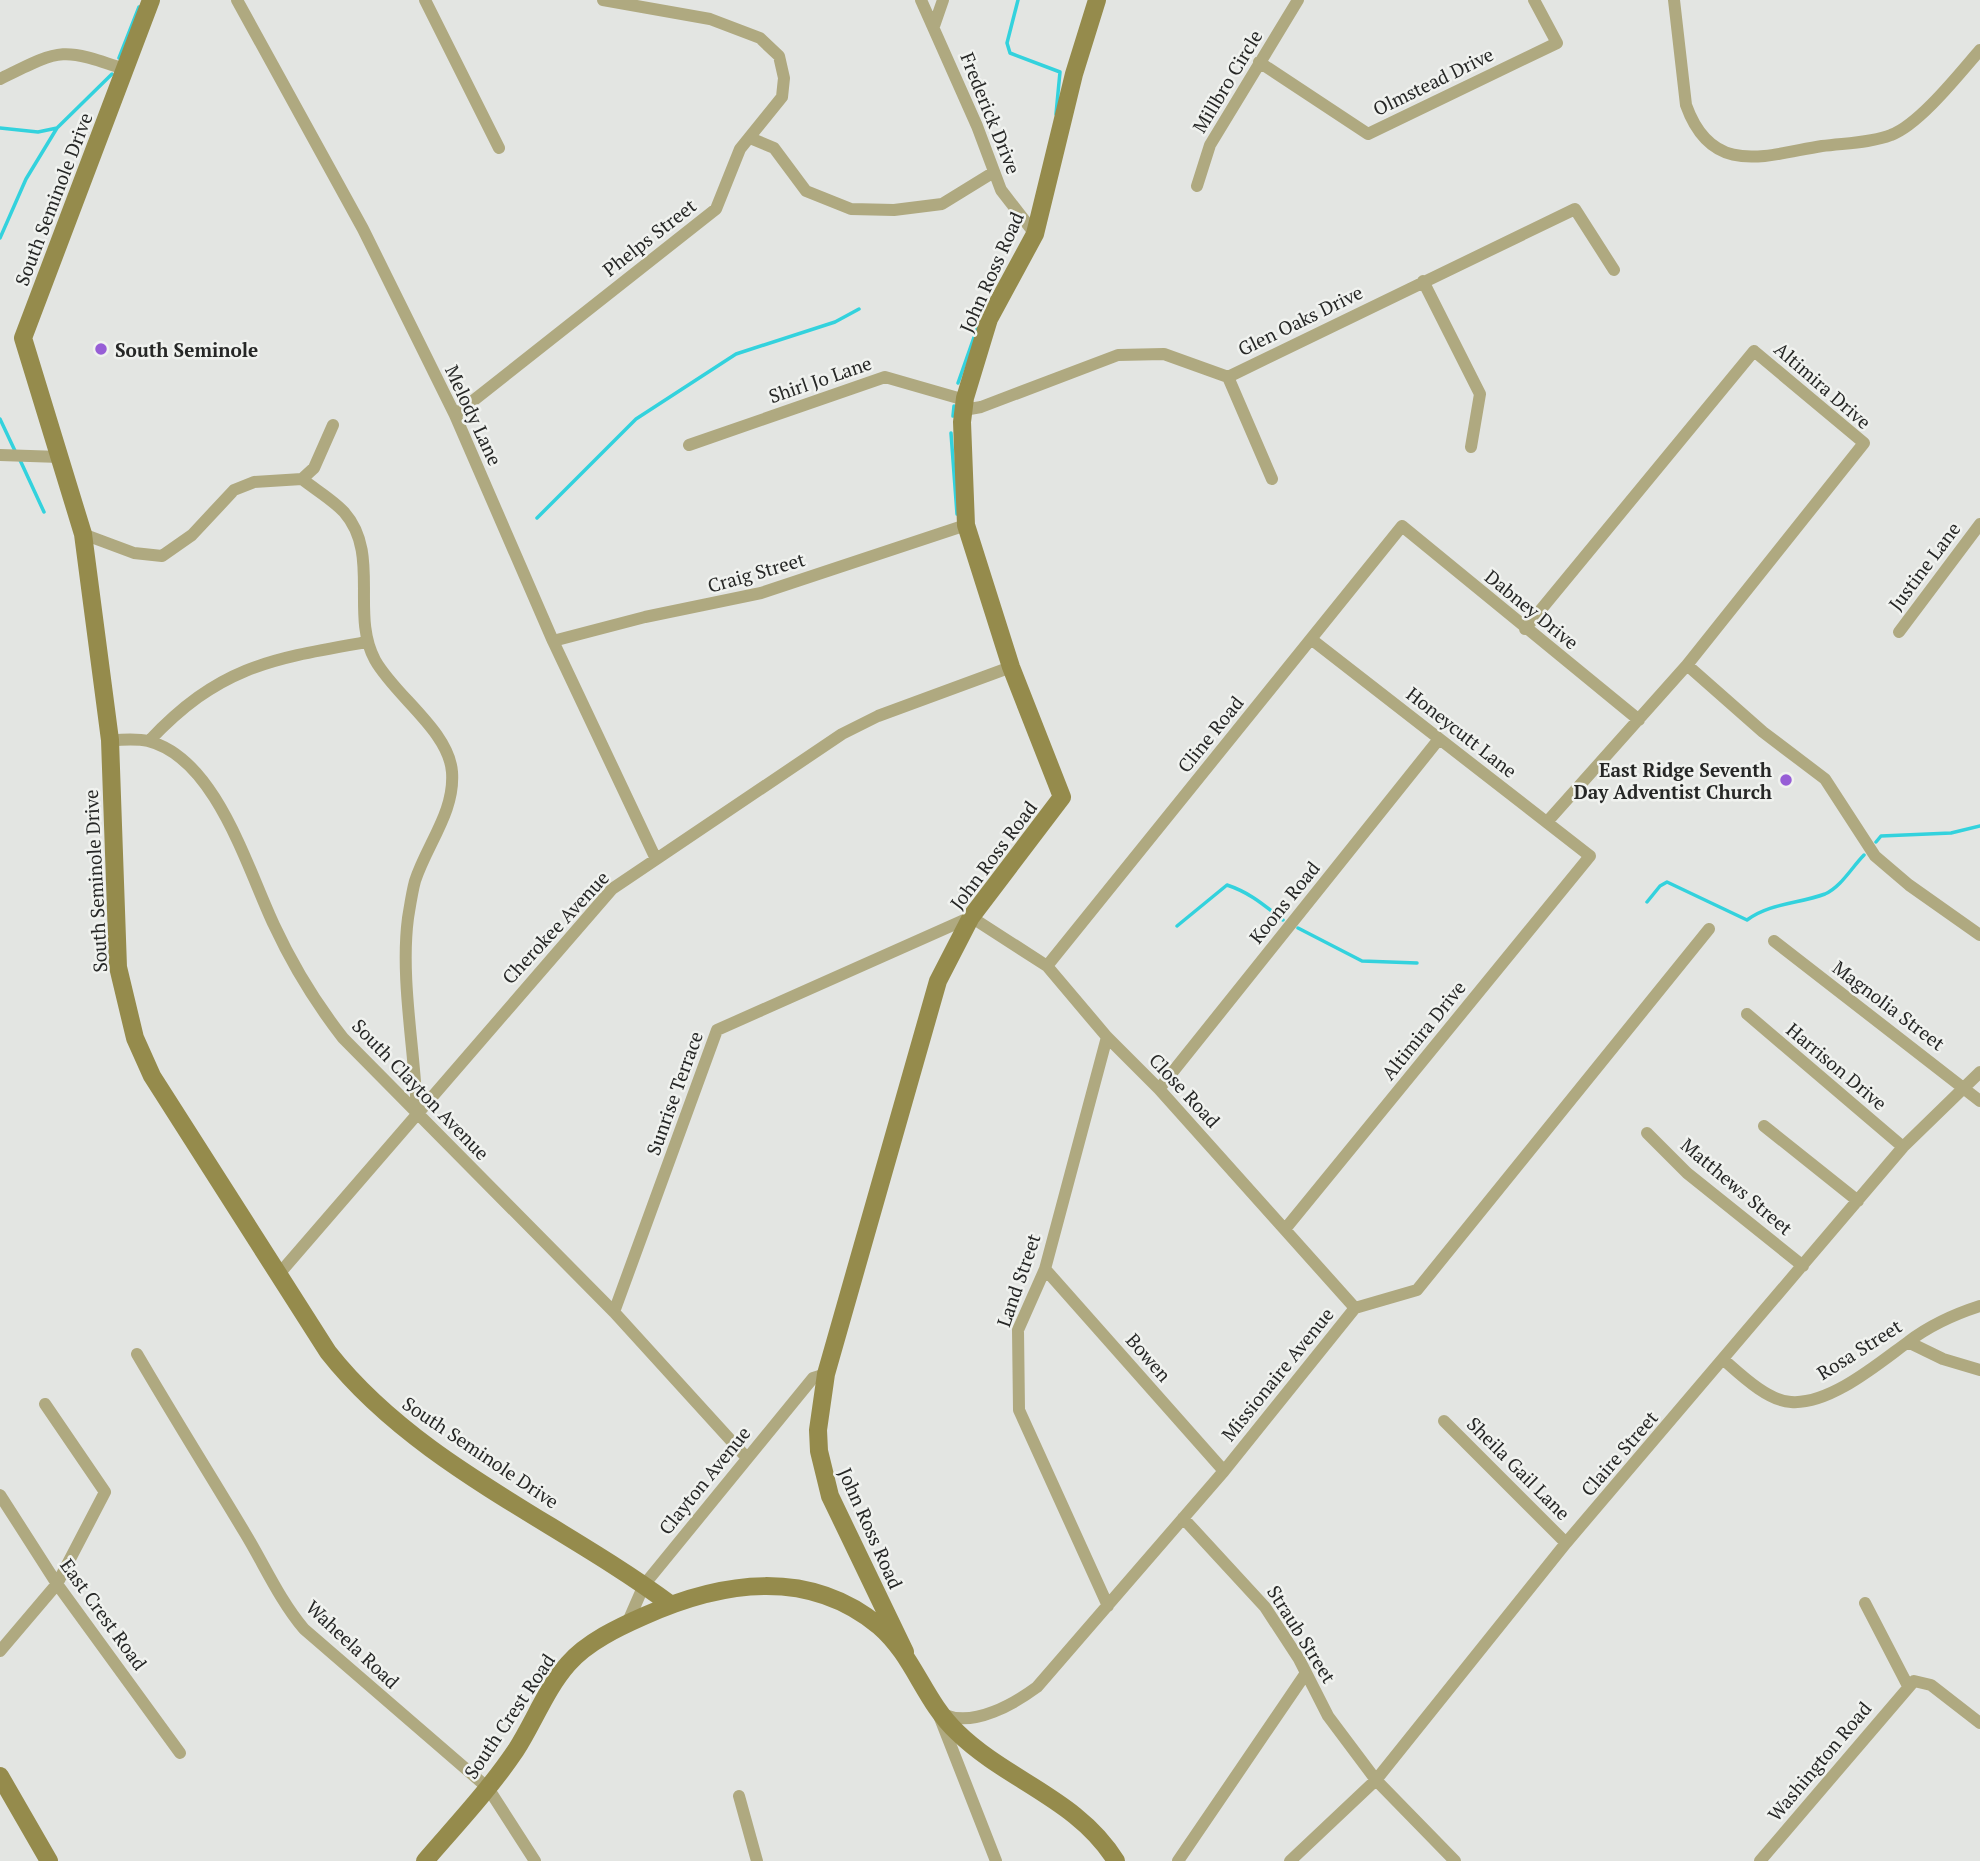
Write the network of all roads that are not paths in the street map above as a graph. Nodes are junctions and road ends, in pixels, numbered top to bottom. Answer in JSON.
{"nodes":[{"id":1,"x":151,"y":0,"type":"edge"},
{"id":2,"x":237,"y":0,"type":"edge"},
{"id":3,"x":425,"y":0,"type":"edge"},
{"id":4,"x":603,"y":0,"type":"edge"},
{"id":5,"x":921,"y":0,"type":"edge"},
{"id":6,"x":943,"y":0,"type":"edge"},
{"id":7,"x":1097,"y":0,"type":"edge"},
{"id":8,"x":1298,"y":0,"type":"edge"},
{"id":9,"x":1534,"y":0,"type":"edge"},
{"id":10,"x":1674,"y":0,"type":"edge"},
{"id":11,"x":934,"y":26,"type":"junction"},
{"id":12,"x":1980,"y":50,"type":"edge"},
{"id":13,"x":1259,"y":62,"type":"junction"},
{"id":14,"x":124,"y":69,"type":"junction"},
{"id":15,"x":0,"y":79,"type":"edge"},
{"id":16,"x":750,"y":138,"type":"junction"},
{"id":17,"x":499,"y":148,"type":"dead end"},
{"id":18,"x":994,"y":172,"type":"junction"},
{"id":19,"x":1198,"y":186,"type":"dead end"},
{"id":20,"x":1035,"y":234,"type":"junction"},
{"id":21,"x":1614,"y":270,"type":"dead end"},
{"id":22,"x":1423,"y":281,"type":"junction"},
{"id":23,"x":1228,"y":377,"type":"junction"},
{"id":24,"x":964,"y":405,"type":"junction"},
{"id":25,"x":455,"y":415,"type":"junction"},
{"id":26,"x":333,"y":425,"type":"dead end"},
{"id":27,"x":690,"y":445,"type":"dead end"},
{"id":28,"x":1472,"y":447,"type":"dead end"},
{"id":29,"x":0,"y":455,"type":"edge"},
{"id":30,"x":60,"y":457,"type":"junction"},
{"id":31,"x":302,"y":479,"type":"junction"},
{"id":32,"x":1272,"y":480,"type":"dead end"},
{"id":33,"x":1980,"y":524,"type":"edge"},
{"id":34,"x":966,"y":525,"type":"junction"},
{"id":35,"x":1402,"y":526,"type":"joint"},
{"id":36,"x":83,"y":534,"type":"junction"},
{"id":37,"x":1525,"y":629,"type":"junction"},
{"id":38,"x":1899,"y":632,"type":"dead end"},
{"id":39,"x":1311,"y":639,"type":"junction"},
{"id":40,"x":553,"y":641,"type":"junction"},
{"id":41,"x":368,"y":642,"type":"junction"},
{"id":42,"x":1687,"y":665,"type":"junction"},
{"id":43,"x":1011,"y":667,"type":"junction"},
{"id":44,"x":1639,"y":720,"type":"junction"},
{"id":45,"x":1439,"y":739,"type":"junction"},
{"id":46,"x":110,"y":740,"type":"junction"},
{"id":47,"x":149,"y":741,"type":"junction"},
{"id":48,"x":1547,"y":822,"type":"junction"},
{"id":49,"x":1590,"y":856,"type":"joint"},
{"id":50,"x":655,"y":858,"type":"junction"},
{"id":51,"x":971,"y":917,"type":"junction"},
{"id":52,"x":1709,"y":929,"type":"dead end"},
{"id":53,"x":1980,"y":935,"type":"edge"},
{"id":54,"x":1774,"y":941,"type":"dead end"},
{"id":55,"x":1047,"y":966,"type":"junction"},
{"id":56,"x":1747,"y":1014,"type":"dead end"},
{"id":57,"x":1107,"y":1037,"type":"junction"},
{"id":58,"x":1980,"y":1072,"type":"edge"},
{"id":59,"x":1963,"y":1085,"type":"junction"},
{"id":60,"x":1159,"y":1088,"type":"junction"},
{"id":61,"x":1980,"y":1101,"type":"edge"},
{"id":62,"x":417,"y":1114,"type":"junction"},
{"id":63,"x":1764,"y":1126,"type":"dead end"},
{"id":64,"x":1647,"y":1133,"type":"dead end"},
{"id":65,"x":1903,"y":1147,"type":"junction"},
{"id":66,"x":1858,"y":1201,"type":"junction"},
{"id":67,"x":1286,"y":1228,"type":"junction"},
{"id":68,"x":1803,"y":1266,"type":"junction"},
{"id":69,"x":1045,"y":1269,"type":"junction"},
{"id":70,"x":279,"y":1274,"type":"junction"},
{"id":71,"x":1980,"y":1306,"type":"edge"},
{"id":72,"x":1355,"y":1308,"type":"junction"},
{"id":73,"x":614,"y":1312,"type":"junction"},
{"id":74,"x":1908,"y":1342,"type":"junction"},
{"id":75,"x":137,"y":1354,"type":"dead end"},
{"id":76,"x":1724,"y":1360,"type":"junction"},
{"id":77,"x":1980,"y":1370,"type":"edge"},
{"id":78,"x":827,"y":1374,"type":"junction"},
{"id":79,"x":45,"y":1404,"type":"dead end"},
{"id":80,"x":1444,"y":1420,"type":"dead end"},
{"id":81,"x":747,"y":1457,"type":"junction"},
{"id":82,"x":1224,"y":1471,"type":"junction"},
{"id":83,"x":0,"y":1496,"type":"edge"},
{"id":84,"x":1183,"y":1518,"type":"junction"},
{"id":85,"x":1566,"y":1543,"type":"junction"},
{"id":86,"x":57,"y":1584,"type":"junction"},
{"id":87,"x":643,"y":1585,"type":"junction"},
{"id":88,"x":1865,"y":1602,"type":"dead end"},
{"id":89,"x":670,"y":1604,"type":"junction"},
{"id":90,"x":1108,"y":1606,"type":"junction"},
{"id":91,"x":627,"y":1624,"type":"junction"},
{"id":92,"x":0,"y":1651,"type":"edge"},
{"id":93,"x":905,"y":1652,"type":"junction"},
{"id":94,"x":1306,"y":1673,"type":"junction"},
{"id":95,"x":1908,"y":1686,"type":"junction"},
{"id":96,"x":938,"y":1712,"type":"junction"},
{"id":97,"x":1980,"y":1723,"type":"edge"},
{"id":98,"x":180,"y":1753,"type":"dead end"},
{"id":99,"x":0,"y":1776,"type":"edge"},
{"id":100,"x":1376,"y":1780,"type":"junction"},
{"id":101,"x":488,"y":1788,"type":"junction"},
{"id":102,"x":739,"y":1796,"type":"dead end"},
{"id":103,"x":49,"y":1861,"type":"edge"},
{"id":104,"x":425,"y":1861,"type":"edge"},
{"id":105,"x":535,"y":1861,"type":"edge"},
{"id":106,"x":757,"y":1861,"type":"edge"},
{"id":107,"x":996,"y":1861,"type":"edge"},
{"id":108,"x":1116,"y":1861,"type":"edge"},
{"id":109,"x":1178,"y":1861,"type":"edge"},
{"id":110,"x":1290,"y":1861,"type":"edge"},
{"id":111,"x":1455,"y":1861,"type":"edge"},
{"id":112,"x":1760,"y":1861,"type":"edge"}],
"edges":[{"from":1,"to":14,"type":"street","name":"South Seminole Drive"},
{"from":2,"to":25,"type":"street","name":"Melody Lane"},
{"from":3,"to":17,"type":"street"},
{"from":4,"to":16,"type":"street","name":"Phelps Street"},
{"from":5,"to":11,"type":"street","name":"Frederick Drive"},
{"from":6,"to":11,"type":"street"},
{"from":7,"to":20,"type":"street","name":"John Ross Road"},
{"from":8,"to":13,"type":"street","name":"Millbro Circle"},
{"from":9,"to":13,"type":"street","name":"Olmstead Drive"},
{"from":10,"to":12,"type":"street"},
{"from":11,"to":18,"type":"street","name":"Frederick Drive"},
{"from":13,"to":19,"type":"street","name":"Millbro Circle"},
{"from":14,"to":15,"type":"street"},
{"from":14,"to":30,"type":"street","name":"South Seminole Drive"},
{"from":16,"to":18,"type":"street"},
{"from":16,"to":25,"type":"street","name":"Phelps Street"},
{"from":18,"to":20,"type":"street","name":"Frederick Drive"},
{"from":20,"to":24,"type":"street","name":"John Ross Road"},
{"from":21,"to":22,"type":"street","name":"Glen Oaks Drive"},
{"from":22,"to":23,"type":"street","name":"Glen Oaks Drive"},
{"from":22,"to":28,"type":"street"},
{"from":23,"to":24,"type":"street","name":"Glen Oaks Drive"},
{"from":23,"to":32,"type":"street"},
{"from":24,"to":27,"type":"street","name":"Shirl Jo Lane"},
{"from":24,"to":34,"type":"street","name":"John Ross Road"},
{"from":25,"to":40,"type":"street","name":"Melody Lane"},
{"from":26,"to":31,"type":"street"},
{"from":29,"to":30,"type":"street"},
{"from":30,"to":36,"type":"street","name":"South Seminole Drive"},
{"from":31,"to":36,"type":"street"},
{"from":31,"to":41,"type":"street"},
{"from":33,"to":38,"type":"street","name":"Justine Lane"},
{"from":34,"to":40,"type":"street","name":"Craig Street"},
{"from":34,"to":43,"type":"street","name":"John Ross Road"},
{"from":35,"to":37,"type":"street","name":"Dabney Drive"},
{"from":35,"to":39,"type":"street","name":"Cline Road"},
{"from":36,"to":46,"type":"street","name":"South Seminole Drive"},
{"from":37,"to":42,"type":"street","name":"Altimira Drive"},
{"from":37,"to":44,"type":"street","name":"Dabney Drive"},
{"from":39,"to":45,"type":"street","name":"Honeycutt Lane"},
{"from":39,"to":55,"type":"street","name":"Cline Road"},
{"from":40,"to":50,"type":"street","name":"Melody Lane"},
{"from":41,"to":47,"type":"street"},
{"from":41,"to":62,"type":"street"},
{"from":42,"to":44,"type":"street","name":"Altimira Drive"},
{"from":42,"to":53,"type":"street"},
{"from":43,"to":50,"type":"street","name":"Cherokee Avenue"},
{"from":43,"to":51,"type":"street","name":"John Ross Road"},
{"from":44,"to":48,"type":"street","name":"Altimira Drive"},
{"from":45,"to":48,"type":"street","name":"Honeycutt Lane"},
{"from":45,"to":60,"type":"street","name":"Koons Road"},
{"from":46,"to":47,"type":"street"},
{"from":46,"to":70,"type":"street","name":"South Seminole Drive"},
{"from":47,"to":62,"type":"street","name":"South Clayton Avenue"},
{"from":48,"to":49,"type":"street","name":"Honeycutt Lane"},
{"from":49,"to":67,"type":"street","name":"Altimira Drive"},
{"from":50,"to":62,"type":"street","name":"Cherokee Avenue"},
{"from":51,"to":55,"type":"street","name":"Close Road"},
{"from":51,"to":73,"type":"street","name":"Sunrise Terrace"},
{"from":51,"to":78,"type":"street","name":"John Ross Road"},
{"from":52,"to":72,"type":"street","name":"Missionaire Avenue"},
{"from":54,"to":59,"type":"street","name":"Magnolia Street"},
{"from":55,"to":57,"type":"street","name":"Close Road"},
{"from":56,"to":65,"type":"street","name":"Harrison Drive"},
{"from":57,"to":60,"type":"street","name":"Close Road"},
{"from":57,"to":69,"type":"street","name":"Land Street"},
{"from":58,"to":59,"type":"street","name":"Claire Street"},
{"from":59,"to":61,"type":"street","name":"Magnolia Street"},
{"from":59,"to":65,"type":"street","name":"Claire Street"},
{"from":60,"to":67,"type":"street","name":"Close Road"},
{"from":62,"to":70,"type":"street","name":"Cherokee Avenue"},
{"from":62,"to":73,"type":"street","name":"South Clayton Avenue"},
{"from":63,"to":66,"type":"street"},
{"from":64,"to":68,"type":"street","name":"Matthews Street"},
{"from":65,"to":66,"type":"street","name":"Claire Street"},
{"from":66,"to":68,"type":"street","name":"Claire Street"},
{"from":67,"to":72,"type":"street","name":"Close Road"},
{"from":68,"to":76,"type":"street","name":"Claire Street"},
{"from":69,"to":82,"type":"street","name":"Bowen"},
{"from":69,"to":90,"type":"street","name":"Land Street"},
{"from":70,"to":87,"type":"street","name":"South Seminole Drive"},
{"from":71,"to":74,"type":"street","name":"Rosa Street"},
{"from":72,"to":82,"type":"street","name":"Missionaire Avenue"},
{"from":73,"to":81,"type":"street","name":"South Clayton Avenue"},
{"from":74,"to":76,"type":"street","name":"Rosa Street"},
{"from":74,"to":77,"type":"street"},
{"from":75,"to":101,"type":"street","name":"Waheela Road"},
{"from":76,"to":85,"type":"street","name":"Claire Street"},
{"from":78,"to":81,"type":"street","name":"Clayton Avenue"},
{"from":78,"to":93,"type":"street","name":"John Ross Road"},
{"from":79,"to":86,"type":"street"},
{"from":80,"to":85,"type":"street","name":"Sheila Gail Lane"},
{"from":81,"to":87,"type":"street","name":"Clayton Avenue"},
{"from":82,"to":84,"type":"street","name":"Missionaire Avenue"},
{"from":83,"to":86,"type":"street","name":"East Crest Road"},
{"from":84,"to":90,"type":"street","name":"Missionaire Avenue"},
{"from":84,"to":94,"type":"street","name":"Straub Street"},
{"from":85,"to":100,"type":"street","name":"Claire Street"},
{"from":86,"to":92,"type":"street"},
{"from":86,"to":98,"type":"street","name":"East Crest Road"},
{"from":87,"to":89,"type":"street","name":"South Seminole Drive"},
{"from":87,"to":91,"type":"street","name":"Clayton Avenue"},
{"from":88,"to":95,"type":"street"},
{"from":89,"to":91,"type":"street","name":"South Crest Road"},
{"from":89,"to":93,"type":"street","name":"South Crest Road"},
{"from":90,"to":96,"type":"street","name":"Missionaire Avenue"},
{"from":91,"to":101,"type":"street","name":"South Crest Road"},
{"from":93,"to":96,"type":"street","name":"South Crest Road"},
{"from":94,"to":100,"type":"street","name":"Straub Street"},
{"from":94,"to":109,"type":"street"},
{"from":95,"to":97,"type":"street"},
{"from":95,"to":112,"type":"street","name":"Washington Road"},
{"from":96,"to":107,"type":"street"},
{"from":96,"to":108,"type":"street","name":"South Crest Road"},
{"from":99,"to":103,"type":"street"},
{"from":100,"to":110,"type":"street","name":"Claire Street"},
{"from":100,"to":111,"type":"street","name":"Straub Street"},
{"from":101,"to":104,"type":"street","name":"South Crest Road"},
{"from":101,"to":105,"type":"street","name":"Waheela Road"},
{"from":102,"to":106,"type":"street"}]}
